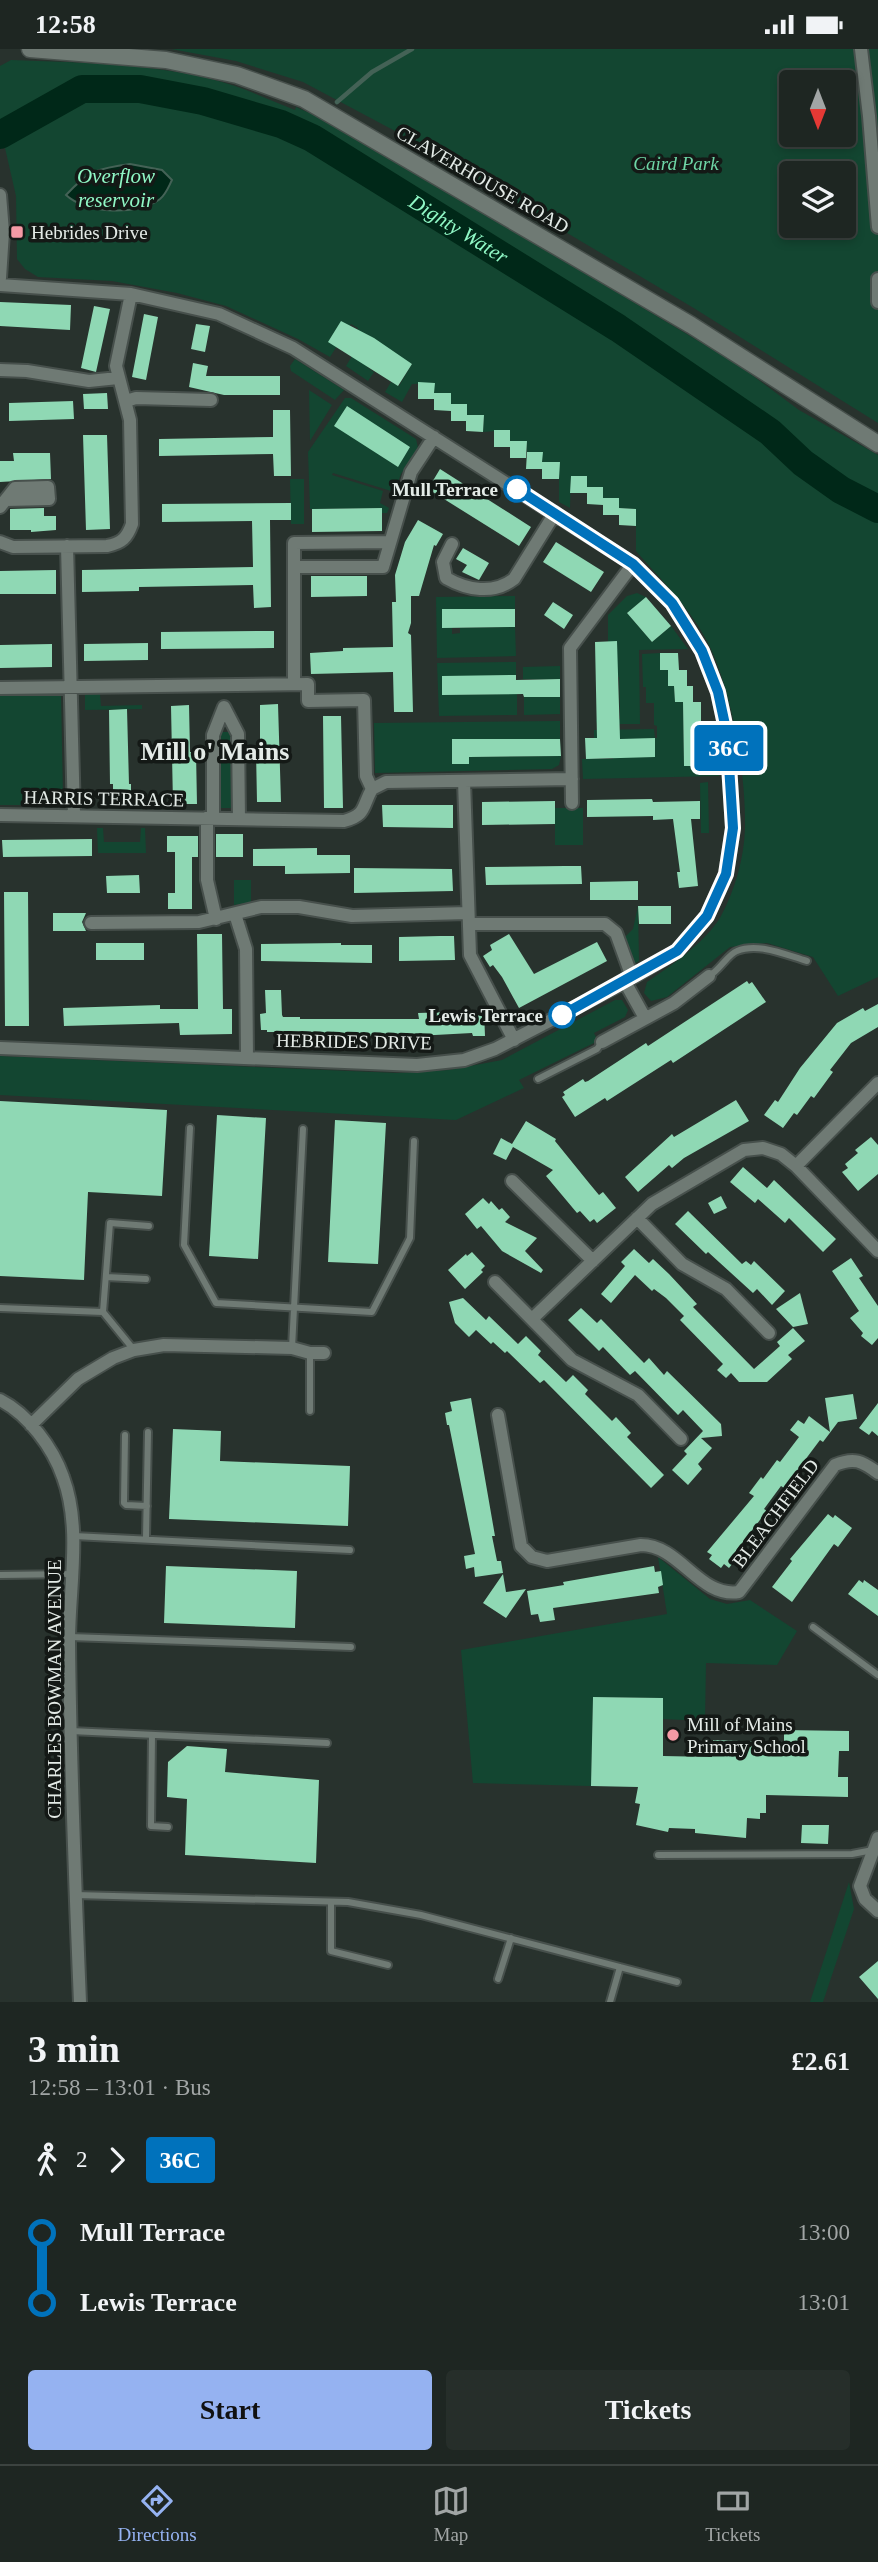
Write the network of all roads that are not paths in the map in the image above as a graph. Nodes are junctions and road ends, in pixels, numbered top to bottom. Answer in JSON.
{"nodes":[{"id":1,"x":30,"y":49,"type":"edge"},
{"id":2,"x":861,"y":49,"type":"edge"},
{"id":3,"x":874,"y":115,"type":"edge"},
{"id":4,"x":0,"y":195,"type":"edge"},
{"id":5,"x":878,"y":227,"type":"edge"},
{"id":6,"x":0,"y":278,"type":"edge"},
{"id":7,"x":878,"y":279,"type":"edge"},
{"id":8,"x":0,"y":285,"type":"edge"},
{"id":9,"x":131,"y":294,"type":"junction"},
{"id":10,"x":878,"y":302,"type":"edge"},
{"id":11,"x":0,"y":370,"type":"edge"},
{"id":12,"x":118,"y":378,"type":"junction"},
{"id":13,"x":211,"y":400,"type":"dead end"},
{"id":14,"x":126,"y":401,"type":"junction"},
{"id":15,"x":434,"y":437,"type":"junction"},
{"id":16,"x":878,"y":444,"type":"edge"},
{"id":17,"x":555,"y":513,"type":"junction"},
{"id":18,"x":0,"y":541,"type":"edge"},
{"id":19,"x":390,"y":542,"type":"junction"},
{"id":20,"x":452,"y":544,"type":"dead end"},
{"id":21,"x":67,"y":547,"type":"junction"},
{"id":22,"x":633,"y":564,"type":"junction"},
{"id":23,"x":294,"y":567,"type":"junction"},
{"id":24,"x":294,"y":684,"type":"junction"},
{"id":25,"x":223,"y":685,"type":"junction"},
{"id":26,"x":70,"y":687,"type":"junction"},
{"id":27,"x":0,"y":688,"type":"edge"},
{"id":28,"x":224,"y":707,"type":"junction"},
{"id":29,"x":572,"y":779,"type":"junction"},
{"id":30,"x":464,"y":781,"type":"junction"},
{"id":31,"x":372,"y":789,"type":"junction"},
{"id":32,"x":572,"y":803,"type":"dead end"},
{"id":33,"x":0,"y":815,"type":"edge"},
{"id":34,"x":74,"y":816,"type":"junction"},
{"id":35,"x":210,"y":818,"type":"junction"},
{"id":36,"x":239,"y":819,"type":"junction"},
{"id":37,"x":235,"y":914,"type":"junction"},
{"id":38,"x":216,"y":919,"type":"junction"},
{"id":39,"x":469,"y":919,"type":"junction"},
{"id":40,"x":91,"y":923,"type":"dead end"},
{"id":41,"x":807,"y":961,"type":"dead end"},
{"id":42,"x":709,"y":976,"type":"joint"},
{"id":43,"x":629,"y":979,"type":"junction"},
{"id":44,"x":645,"y":1017,"type":"junction"},
{"id":45,"x":514,"y":1040,"type":"junction"},
{"id":46,"x":602,"y":1042,"type":"joint"},
{"id":47,"x":0,"y":1048,"type":"edge"},
{"id":48,"x":247,"y":1058,"type":"junction"},
{"id":49,"x":538,"y":1079,"type":"dead end"},
{"id":50,"x":878,"y":1083,"type":"edge"},
{"id":51,"x":190,"y":1128,"type":"dead end"},
{"id":52,"x":303,"y":1129,"type":"dead end"},
{"id":53,"x":414,"y":1141,"type":"dead end"},
{"id":54,"x":796,"y":1166,"type":"junction"},
{"id":55,"x":512,"y":1181,"type":"dead end"},
{"id":56,"x":637,"y":1218,"type":"junction"},
{"id":57,"x":149,"y":1226,"type":"dead end"},
{"id":58,"x":878,"y":1251,"type":"edge"},
{"id":59,"x":593,"y":1261,"type":"junction"},
{"id":60,"x":106,"y":1277,"type":"junction"},
{"id":61,"x":146,"y":1279,"type":"dead end"},
{"id":62,"x":495,"y":1282,"type":"dead end"},
{"id":63,"x":0,"y":1308,"type":"edge"},
{"id":64,"x":294,"y":1308,"type":"junction"},
{"id":65,"x":103,"y":1312,"type":"junction"},
{"id":66,"x":532,"y":1319,"type":"junction"},
{"id":67,"x":769,"y":1333,"type":"dead end"},
{"id":68,"x":292,"y":1348,"type":"junction"},
{"id":69,"x":134,"y":1350,"type":"junction"},
{"id":70,"x":317,"y":1353,"type":"joint"},
{"id":71,"x":0,"y":1400,"type":"edge"},
{"id":72,"x":310,"y":1411,"type":"dead end"},
{"id":73,"x":498,"y":1415,"type":"dead end"},
{"id":74,"x":31,"y":1425,"type":"junction"},
{"id":75,"x":148,"y":1432,"type":"dead end"},
{"id":76,"x":125,"y":1435,"type":"dead end"},
{"id":77,"x":681,"y":1439,"type":"dead end"},
{"id":78,"x":878,"y":1473,"type":"edge"},
{"id":79,"x":146,"y":1506,"type":"junction"},
{"id":80,"x":72,"y":1536,"type":"junction"},
{"id":81,"x":146,"y":1538,"type":"junction"},
{"id":82,"x":350,"y":1550,"type":"dead end"},
{"id":83,"x":0,"y":1574,"type":"edge"},
{"id":84,"x":73,"y":1574,"type":"junction"},
{"id":85,"x":813,"y":1627,"type":"dead end"},
{"id":86,"x":69,"y":1637,"type":"junction"},
{"id":87,"x":351,"y":1647,"type":"dead end"},
{"id":88,"x":878,"y":1675,"type":"edge"},
{"id":89,"x":71,"y":1731,"type":"junction"},
{"id":90,"x":152,"y":1735,"type":"junction"},
{"id":91,"x":327,"y":1743,"type":"dead end"},
{"id":92,"x":168,"y":1827,"type":"dead end"},
{"id":93,"x":876,"y":1848,"type":"edge"},
{"id":94,"x":658,"y":1855,"type":"dead end"},
{"id":95,"x":75,"y":1895,"type":"junction"},
{"id":96,"x":331,"y":1902,"type":"junction"},
{"id":97,"x":878,"y":1911,"type":"edge"},
{"id":98,"x":511,"y":1938,"type":"junction"},
{"id":99,"x":388,"y":1965,"type":"dead end"},
{"id":100,"x":620,"y":1967,"type":"junction"},
{"id":101,"x":498,"y":1979,"type":"dead end"},
{"id":102,"x":677,"y":1982,"type":"dead end"},
{"id":103,"x":80,"y":2002,"type":"edge"},
{"id":104,"x":610,"y":2002,"type":"edge"}],
"edges":[{"from":1,"to":16,"type":"street","name":"CLAVERHOUSE ROAD"},
{"from":2,"to":3,"type":"street"},
{"from":3,"to":5,"type":"street"},
{"from":4,"to":6,"type":"street"},
{"from":7,"to":10,"type":"street"},
{"from":8,"to":9,"type":"street","name":"HEBRIDES DRIVE"},
{"from":9,"to":12,"type":"street"},
{"from":9,"to":15,"type":"street","name":"HEBRIDES DRIVE"},
{"from":11,"to":12,"type":"street"},
{"from":12,"to":14,"type":"street"},
{"from":13,"to":14,"type":"street"},
{"from":14,"to":21,"type":"street"},
{"from":15,"to":17,"type":"street","name":"HEBRIDES DRIVE"},
{"from":15,"to":19,"type":"street"},
{"from":17,"to":20,"type":"street"},
{"from":17,"to":22,"type":"street","name":"HEBRIDES DRIVE"},
{"from":18,"to":21,"type":"street"},
{"from":19,"to":23,"type":"street"},
{"from":19,"to":23,"type":"street"},
{"from":21,"to":26,"type":"street"},
{"from":22,"to":29,"type":"street"},
{"from":22,"to":43,"type":"street","name":"HEBRIDES DRIVE"},
{"from":23,"to":24,"type":"street"},
{"from":24,"to":25,"type":"street"},
{"from":24,"to":31,"type":"street"},
{"from":25,"to":26,"type":"street"},
{"from":25,"to":28,"type":"street"},
{"from":26,"to":27,"type":"street"},
{"from":26,"to":34,"type":"street"},
{"from":28,"to":35,"type":"street"},
{"from":28,"to":36,"type":"street"},
{"from":29,"to":30,"type":"street"},
{"from":29,"to":32,"type":"street"},
{"from":30,"to":31,"type":"street"},
{"from":30,"to":39,"type":"street"},
{"from":31,"to":36,"type":"street","name":"HARRIS TERRACE"},
{"from":33,"to":34,"type":"street","name":"HARRIS TERRACE"},
{"from":34,"to":35,"type":"street","name":"HARRIS TERRACE"},
{"from":35,"to":36,"type":"street","name":"HARRIS TERRACE"},
{"from":35,"to":38,"type":"street","name":"HARRIS TERRACE"},
{"from":37,"to":38,"type":"street"},
{"from":37,"to":39,"type":"street"},
{"from":37,"to":48,"type":"street"},
{"from":38,"to":40,"type":"street"},
{"from":39,"to":43,"type":"street"},
{"from":39,"to":45,"type":"street"},
{"from":41,"to":42,"type":"lane"},
{"from":42,"to":44,"type":"street"},
{"from":43,"to":44,"type":"street"},
{"from":43,"to":45,"type":"street","name":"HEBRIDES DRIVE"},
{"from":44,"to":46,"type":"street"},
{"from":45,"to":48,"type":"street","name":"HEBRIDES DRIVE"},
{"from":46,"to":49,"type":"lane"},
{"from":47,"to":48,"type":"street","name":"HEBRIDES DRIVE"},
{"from":50,"to":54,"type":"street"},
{"from":51,"to":64,"type":"lane"},
{"from":52,"to":64,"type":"lane"},
{"from":53,"to":64,"type":"lane"},
{"from":54,"to":56,"type":"street"},
{"from":54,"to":58,"type":"street"},
{"from":55,"to":59,"type":"street"},
{"from":56,"to":59,"type":"street"},
{"from":56,"to":67,"type":"street"},
{"from":57,"to":60,"type":"lane"},
{"from":59,"to":66,"type":"street"},
{"from":60,"to":61,"type":"lane"},
{"from":60,"to":65,"type":"lane"},
{"from":62,"to":66,"type":"street"},
{"from":63,"to":65,"type":"lane"},
{"from":64,"to":68,"type":"lane"},
{"from":65,"to":69,"type":"lane"},
{"from":66,"to":77,"type":"street"},
{"from":68,"to":69,"type":"street"},
{"from":68,"to":70,"type":"street"},
{"from":69,"to":74,"type":"street"},
{"from":70,"to":72,"type":"lane"},
{"from":71,"to":74,"type":"street","name":"CHARLES BOWMAN AVENUE"},
{"from":73,"to":78,"type":"street","name":"BLEACHFIELD"},
{"from":74,"to":80,"type":"street","name":"CHARLES BOWMAN AVENUE"},
{"from":75,"to":79,"type":"lane"},
{"from":76,"to":79,"type":"lane"},
{"from":79,"to":81,"type":"lane"},
{"from":80,"to":81,"type":"lane"},
{"from":80,"to":84,"type":"street","name":"CHARLES BOWMAN AVENUE"},
{"from":81,"to":82,"type":"lane"},
{"from":83,"to":84,"type":"lane"},
{"from":84,"to":86,"type":"street","name":"CHARLES BOWMAN AVENUE"},
{"from":85,"to":88,"type":"lane"},
{"from":86,"to":87,"type":"lane"},
{"from":86,"to":89,"type":"street","name":"CHARLES BOWMAN AVENUE"},
{"from":89,"to":90,"type":"lane"},
{"from":89,"to":95,"type":"street","name":"CHARLES BOWMAN AVENUE"},
{"from":90,"to":91,"type":"lane"},
{"from":90,"to":92,"type":"lane"},
{"from":93,"to":94,"type":"lane"},
{"from":93,"to":97,"type":"street"},
{"from":95,"to":96,"type":"lane"},
{"from":95,"to":103,"type":"street","name":"CHARLES BOWMAN AVENUE"},
{"from":96,"to":98,"type":"lane"},
{"from":96,"to":99,"type":"lane"},
{"from":98,"to":100,"type":"lane"},
{"from":98,"to":101,"type":"lane"},
{"from":100,"to":102,"type":"lane"},
{"from":100,"to":104,"type":"lane"}]}
